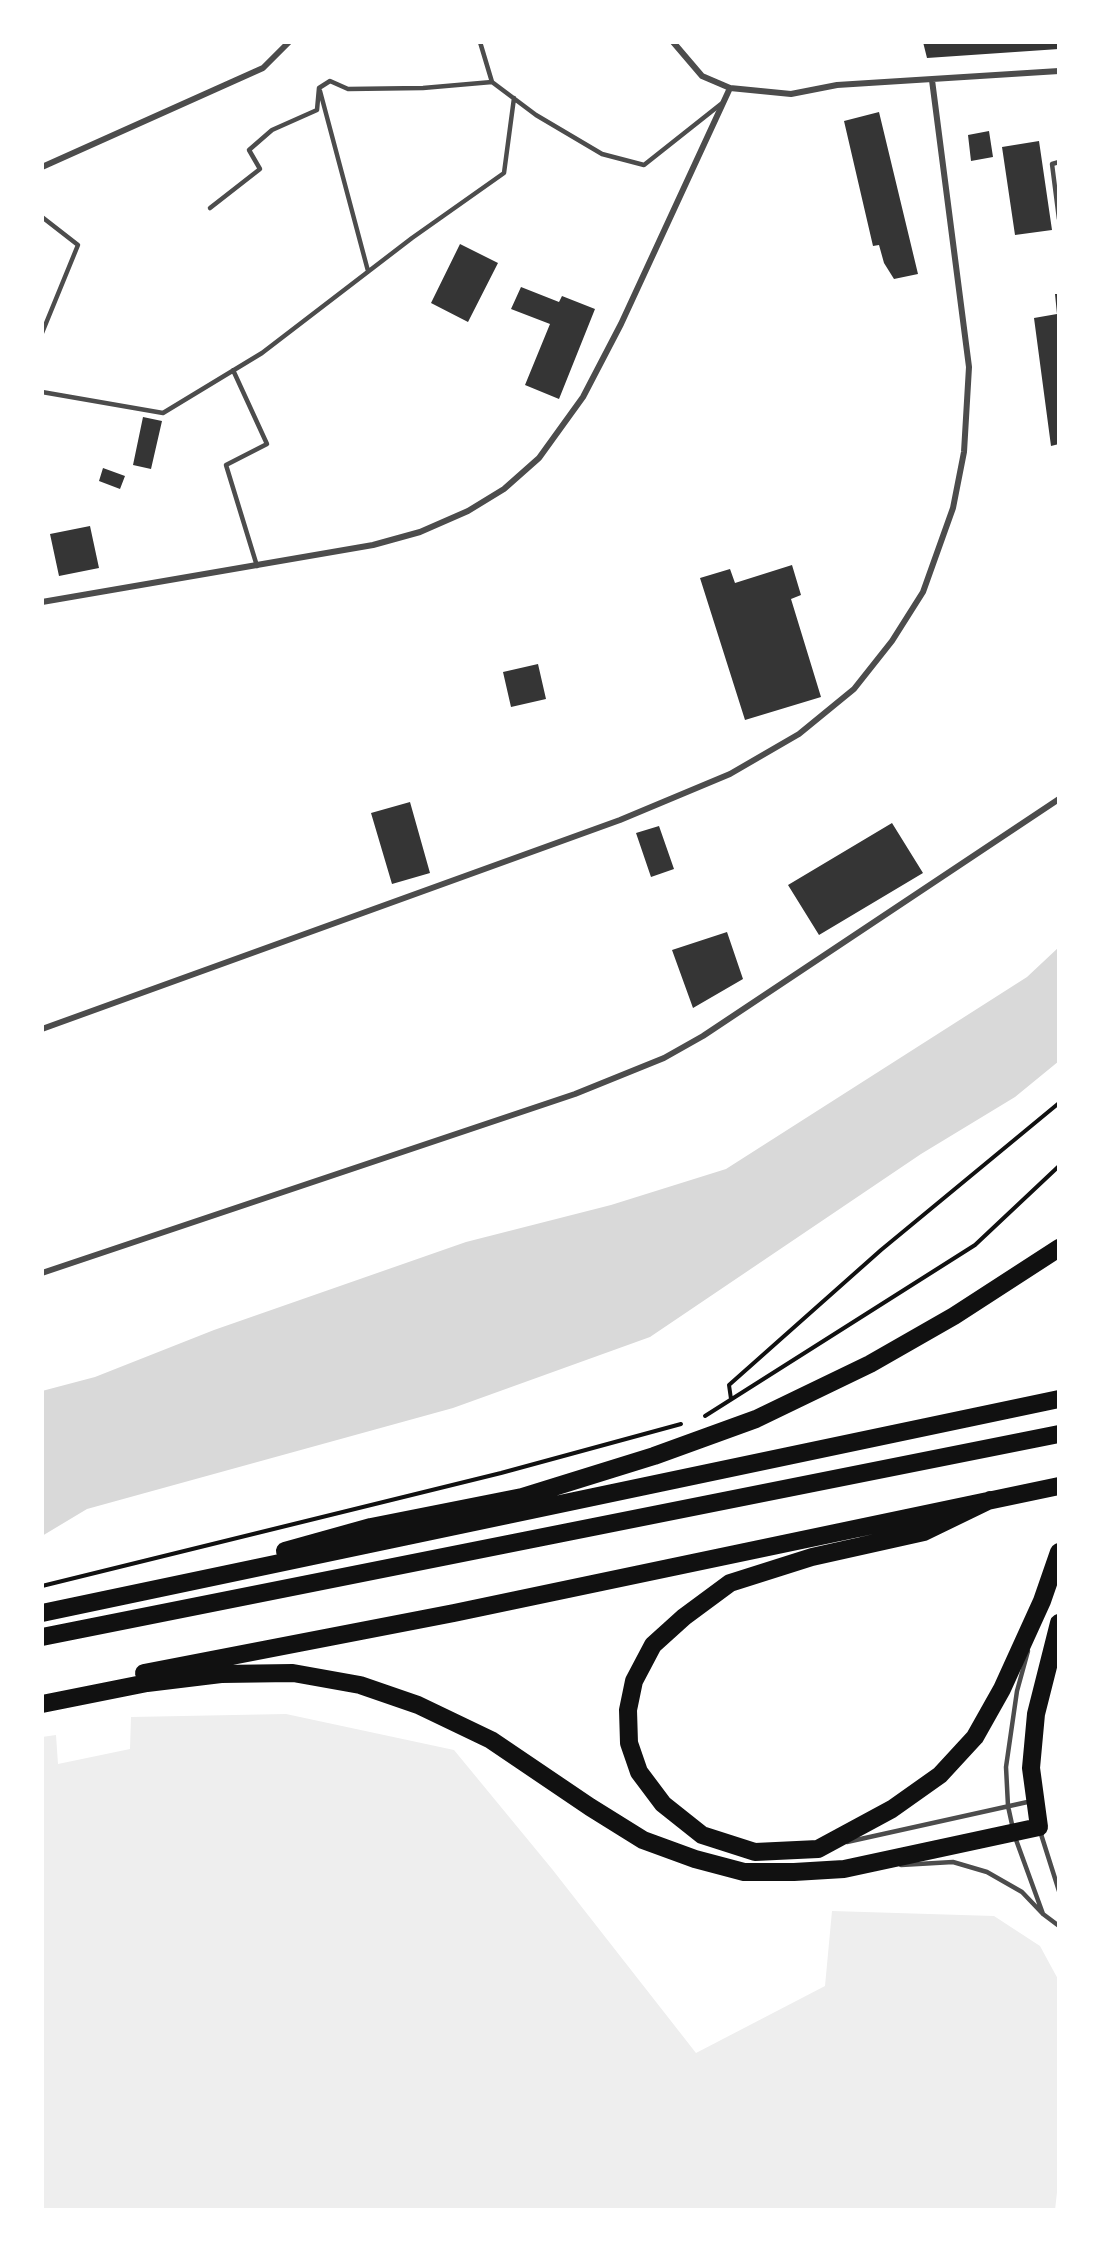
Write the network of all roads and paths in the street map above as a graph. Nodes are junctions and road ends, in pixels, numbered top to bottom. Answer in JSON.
{"nodes":[{"id":1,"x":289,"y":42,"type":"edge"},
{"id":2,"x":480,"y":42,"type":"edge"},
{"id":3,"x":673,"y":42,"type":"edge"},
{"id":4,"x":1059,"y":71,"type":"edge"},
{"id":5,"x":932,"y":80,"type":"junction"},
{"id":6,"x":492,"y":82,"type":"junction"},
{"id":7,"x":319,"y":88,"type":"junction"},
{"id":8,"x":730,"y":88,"type":"junction"},
{"id":9,"x":514,"y":98,"type":"junction"},
{"id":10,"x":724,"y":102,"type":"junction"},
{"id":11,"x":1059,"y":162,"type":"edge"},
{"id":12,"x":42,"y":167,"type":"edge"},
{"id":13,"x":210,"y":208,"type":"dead end"},
{"id":14,"x":42,"y":217,"type":"edge"},
{"id":15,"x":1059,"y":219,"type":"edge"},
{"id":16,"x":368,"y":271,"type":"junction"},
{"id":17,"x":42,"y":333,"type":"edge"},
{"id":18,"x":233,"y":370,"type":"junction"},
{"id":19,"x":42,"y":392,"type":"edge"},
{"id":20,"x":257,"y":566,"type":"junction"},
{"id":21,"x":42,"y":602,"type":"edge"},
{"id":22,"x":1059,"y":799,"type":"edge"},
{"id":23,"x":42,"y":1029,"type":"edge"},
{"id":24,"x":1059,"y":1103,"type":"edge"},
{"id":25,"x":1059,"y":1166,"type":"edge"},
{"id":26,"x":1059,"y":1248,"type":"edge"},
{"id":27,"x":42,"y":1273,"type":"edge"},
{"id":28,"x":732,"y":1399,"type":"junction"},
{"id":29,"x":1059,"y":1399,"type":"edge"},
{"id":30,"x":701,"y":1419,"type":"dead end"},
{"id":31,"x":690,"y":1422,"type":"dead end"},
{"id":32,"x":1059,"y":1434,"type":"edge"},
{"id":33,"x":1059,"y":1486,"type":"edge"},
{"id":34,"x":990,"y":1500,"type":"junction"},
{"id":35,"x":1059,"y":1552,"type":"edge"},
{"id":36,"x":42,"y":1586,"type":"edge"},
{"id":37,"x":121,"y":1597,"type":"junction"},
{"id":38,"x":1042,"y":1601,"type":"junction"},
{"id":39,"x":42,"y":1613,"type":"edge"},
{"id":40,"x":1059,"y":1623,"type":"edge"},
{"id":41,"x":42,"y":1637,"type":"edge"},
{"id":42,"x":42,"y":1692,"type":"edge"},
{"id":43,"x":42,"y":1704,"type":"edge"},
{"id":44,"x":1034,"y":1800,"type":"junction"},
{"id":45,"x":1008,"y":1806,"type":"junction"},
{"id":46,"x":1039,"y":1827,"type":"junction"},
{"id":47,"x":1014,"y":1832,"type":"junction"},
{"id":48,"x":818,"y":1849,"type":"junction"},
{"id":49,"x":899,"y":1865,"type":"dead end"},
{"id":50,"x":888,"y":1866,"type":"dead end"},
{"id":51,"x":844,"y":1869,"type":"junction"},
{"id":52,"x":1059,"y":1891,"type":"edge"},
{"id":53,"x":1043,"y":1914,"type":"junction"},
{"id":54,"x":1059,"y":1926,"type":"edge"}],
"edges":[{"from":1,"to":12,"type":"street"},
{"from":2,"to":6,"type":"lane"},
{"from":3,"to":8,"type":"street"},
{"from":4,"to":5,"type":"street"},
{"from":5,"to":8,"type":"street"},
{"from":5,"to":23,"type":"street"},
{"from":6,"to":7,"type":"lane"},
{"from":6,"to":9,"type":"lane"},
{"from":7,"to":13,"type":"lane"},
{"from":7,"to":16,"type":"lane"},
{"from":8,"to":10,"type":"street"},
{"from":9,"to":10,"type":"lane"},
{"from":9,"to":16,"type":"lane"},
{"from":10,"to":20,"type":"street"},
{"from":11,"to":15,"type":"lane"},
{"from":14,"to":17,"type":"lane"},
{"from":16,"to":18,"type":"lane"},
{"from":18,"to":19,"type":"lane"},
{"from":18,"to":20,"type":"lane"},
{"from":20,"to":21,"type":"street"},
{"from":22,"to":27,"type":"street"},
{"from":24,"to":28,"type":"path"},
{"from":25,"to":28,"type":"path"},
{"from":26,"to":37,"type":"highway"},
{"from":28,"to":30,"type":"path"},
{"from":29,"to":37,"type":"highway"},
{"from":31,"to":36,"type":"path"},
{"from":32,"to":41,"type":"highway"},
{"from":33,"to":34,"type":"highway"},
{"from":34,"to":42,"type":"highway"},
{"from":34,"to":48,"type":"highway"},
{"from":35,"to":38,"type":"highway"},
{"from":37,"to":39,"type":"highway"},
{"from":38,"to":45,"type":"lane"},
{"from":38,"to":48,"type":"highway"},
{"from":40,"to":44,"type":"highway"},
{"from":43,"to":51,"type":"highway"},
{"from":44,"to":45,"type":"lane"},
{"from":44,"to":46,"type":"highway"},
{"from":45,"to":47,"type":"lane"},
{"from":45,"to":48,"type":"lane"},
{"from":46,"to":47,"type":"highway"},
{"from":46,"to":52,"type":"lane"},
{"from":47,"to":51,"type":"highway"},
{"from":47,"to":53,"type":"lane"},
{"from":49,"to":53,"type":"lane"},
{"from":50,"to":51,"type":"lane"},
{"from":53,"to":54,"type":"lane"}]}
